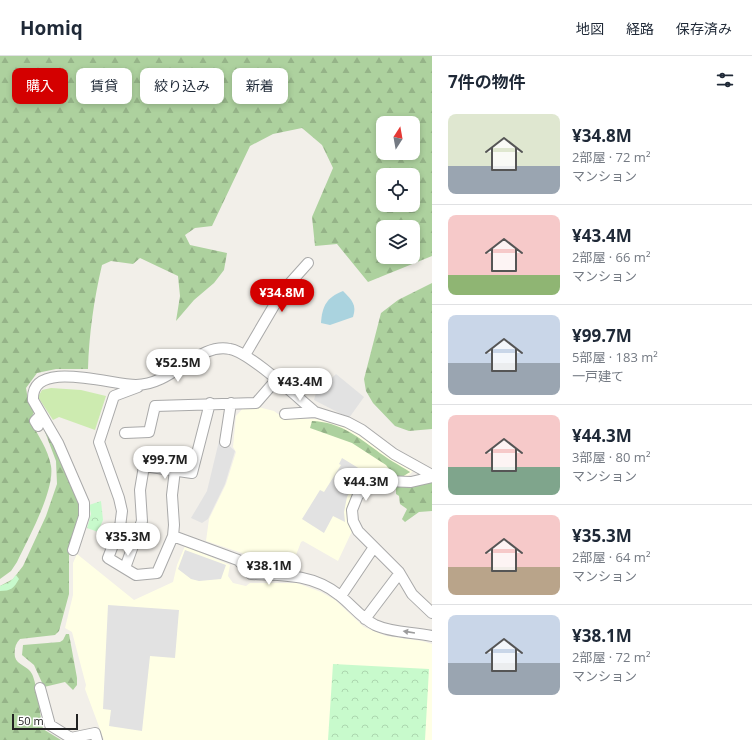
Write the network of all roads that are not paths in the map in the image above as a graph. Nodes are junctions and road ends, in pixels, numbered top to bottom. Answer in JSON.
{"nodes":[{"id":1,"x":308,"y":262,"type":"dead end"},
{"id":2,"x":245,"y":355,"type":"junction"},
{"id":3,"x":276,"y":380,"type":"junction"},
{"id":4,"x":143,"y":385,"type":"junction"},
{"id":5,"x":210,"y":403,"type":"junction"},
{"id":6,"x":231,"y":403,"type":"junction"},
{"id":7,"x":315,"y":412,"type":"junction"},
{"id":8,"x":285,"y":414,"type":"dead end"},
{"id":9,"x":125,"y":433,"type":"dead end"},
{"id":10,"x":225,"y":442,"type":"dead end"},
{"id":11,"x":175,"y":470,"type":"junction"},
{"id":12,"x":432,"y":476,"type":"edge"},
{"id":13,"x":173,"y":536,"type":"junction"},
{"id":14,"x":374,"y":547,"type":"junction"},
{"id":15,"x":73,"y":550,"type":"dead end"},
{"id":16,"x":125,"y":568,"type":"junction"},
{"id":17,"x":399,"y":574,"type":"junction"},
{"id":18,"x":341,"y":596,"type":"junction"},
{"id":19,"x":432,"y":614,"type":"edge"},
{"id":20,"x":365,"y":619,"type":"junction"},
{"id":21,"x":432,"y":636,"type":"edge"},
{"id":22,"x":40,"y":688,"type":"dead end"},
{"id":23,"x":71,"y":739,"type":"edge"},
{"id":24,"x":97,"y":740,"type":"edge"}],
"edges":[{"from":1,"to":2,"type":"street"},
{"from":2,"to":3,"type":"street"},
{"from":2,"to":4,"type":"street"},
{"from":3,"to":6,"type":"street"},
{"from":3,"to":7,"type":"street"},
{"from":4,"to":15,"type":"street"},
{"from":4,"to":16,"type":"street"},
{"from":5,"to":6,"type":"street"},
{"from":5,"to":9,"type":"street"},
{"from":5,"to":11,"type":"street"},
{"from":6,"to":10,"type":"street"},
{"from":7,"to":8,"type":"street"},
{"from":7,"to":12,"type":"street"},
{"from":11,"to":13,"type":"street"},
{"from":11,"to":16,"type":"street"},
{"from":12,"to":14,"type":"street"},
{"from":13,"to":16,"type":"street"},
{"from":13,"to":18,"type":"street"},
{"from":14,"to":17,"type":"street"},
{"from":14,"to":18,"type":"street"},
{"from":17,"to":19,"type":"street"},
{"from":17,"to":20,"type":"street"},
{"from":18,"to":20,"type":"street"},
{"from":21,"to":20,"type":"street","one_way":true},
{"from":22,"to":23,"type":"street"},
{"from":23,"to":24,"type":"street"}]}
